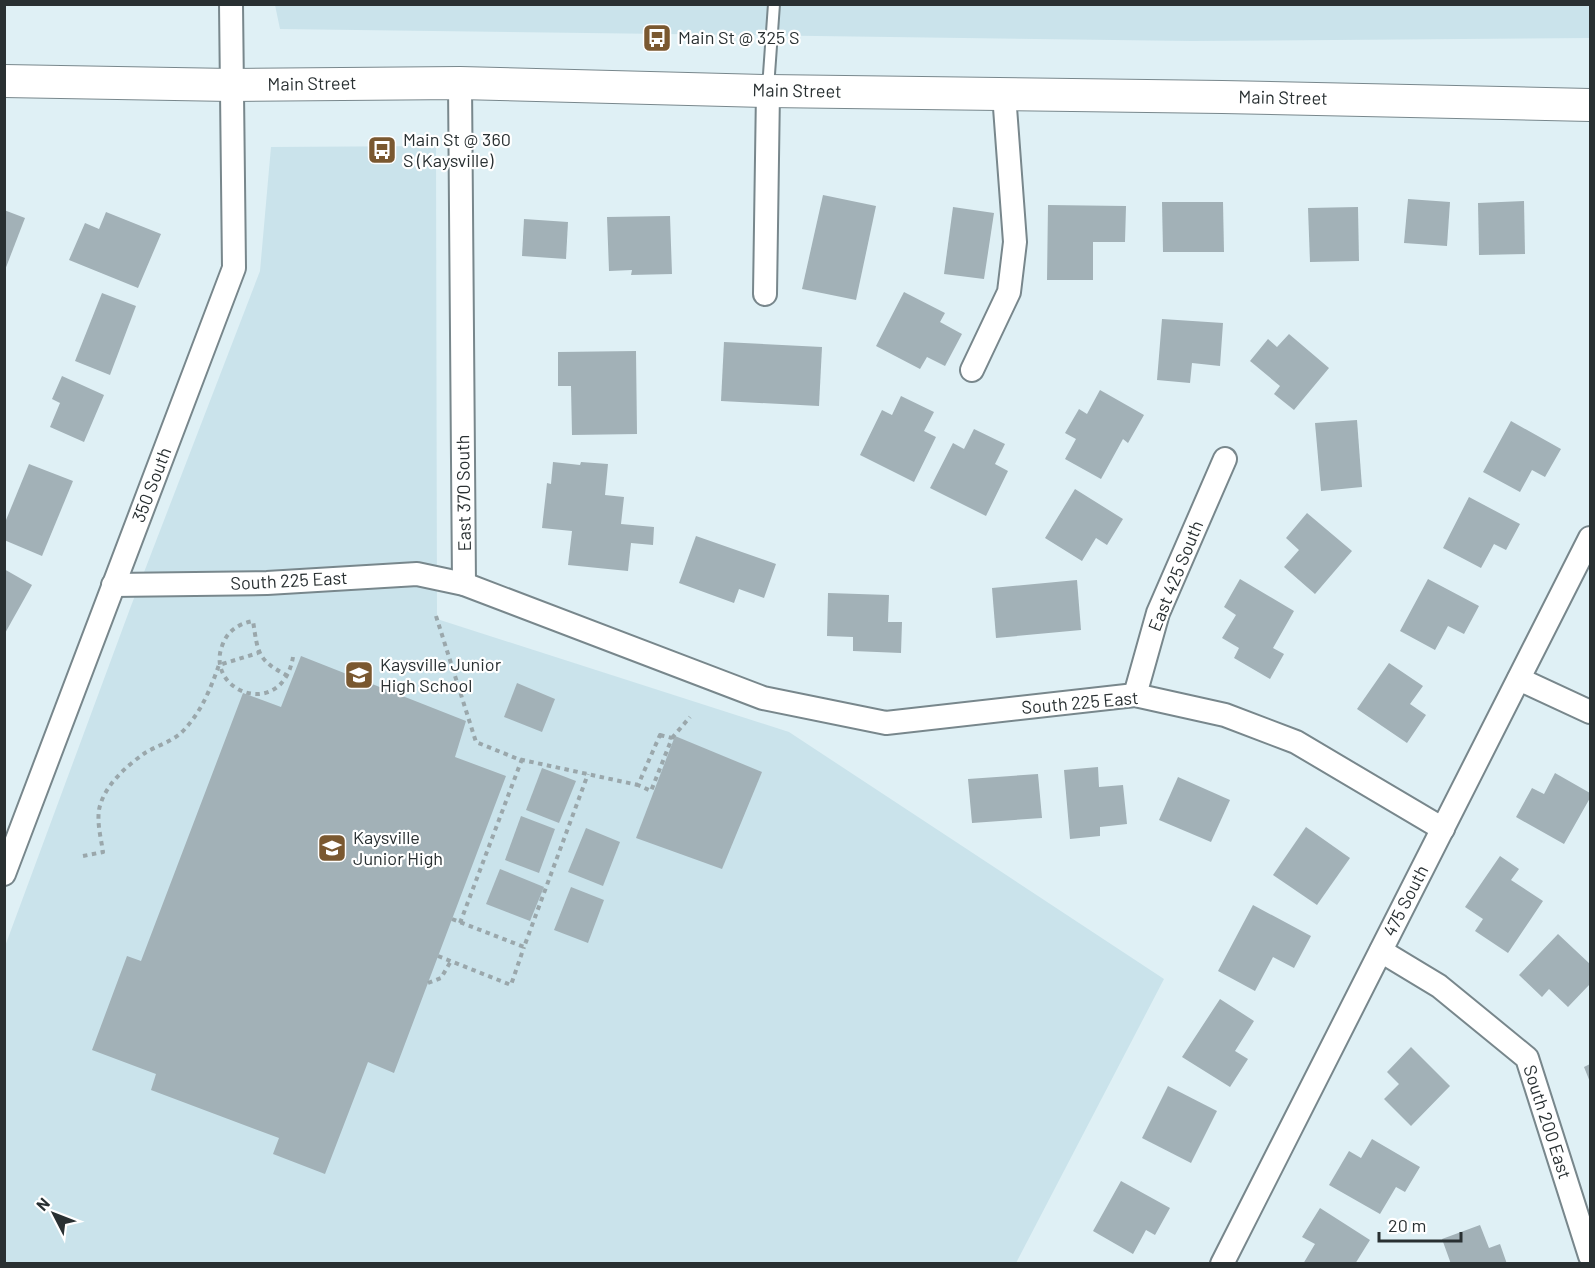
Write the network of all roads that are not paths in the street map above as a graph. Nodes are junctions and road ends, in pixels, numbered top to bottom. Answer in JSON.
{"nodes":[{"id":1,"x":231,"y":4,"type":"edge"},
{"id":2,"x":774,"y":4,"type":"edge"},
{"id":3,"x":4,"y":81,"type":"edge"},
{"id":4,"x":460,"y":83,"type":"junction"},
{"id":5,"x":231,"y":85,"type":"junction"},
{"id":6,"x":768,"y":91,"type":"junction"},
{"id":7,"x":1004,"y":94,"type":"junction"},
{"id":8,"x":1590,"y":105,"type":"edge"},
{"id":9,"x":765,"y":294,"type":"dead end"},
{"id":10,"x":972,"y":370,"type":"dead end"},
{"id":11,"x":1225,"y":459,"type":"dead end"},
{"id":12,"x":1590,"y":538,"type":"edge"},
{"id":13,"x":464,"y":584,"type":"junction"},
{"id":14,"x":112,"y":585,"type":"junction"},
{"id":15,"x":1519,"y":680,"type":"junction"},
{"id":16,"x":1136,"y":695,"type":"junction"},
{"id":17,"x":1590,"y":712,"type":"edge"},
{"id":18,"x":1443,"y":829,"type":"junction"},
{"id":19,"x":4,"y":874,"type":"edge"},
{"id":20,"x":1381,"y":951,"type":"junction"},
{"id":21,"x":1590,"y":1256,"type":"edge"},
{"id":22,"x":1222,"y":1263,"type":"edge"}],
"edges":[{"from":1,"to":5,"type":"street","name":"350 South"},
{"from":2,"to":6,"type":"lane"},
{"from":3,"to":5,"type":"main road","name":"Main Street"},
{"from":4,"to":5,"type":"main road","name":"Main Street"},
{"from":4,"to":6,"type":"main road","name":"Main Street"},
{"from":4,"to":13,"type":"street","name":"East 370 South"},
{"from":5,"to":14,"type":"street","name":"350 South"},
{"from":6,"to":7,"type":"main road","name":"Main Street"},
{"from":6,"to":9,"type":"street"},
{"from":7,"to":8,"type":"main road","name":"Main Street"},
{"from":7,"to":10,"type":"street"},
{"from":11,"to":16,"type":"street","name":"East 425 South"},
{"from":12,"to":15,"type":"street","name":"475 South"},
{"from":13,"to":14,"type":"street","name":"South 225 East"},
{"from":13,"to":16,"type":"street","name":"South 225 East"},
{"from":14,"to":19,"type":"street","name":"350 South"},
{"from":15,"to":17,"type":"street"},
{"from":15,"to":18,"type":"street","name":"475 South"},
{"from":16,"to":18,"type":"street","name":"South 225 East"},
{"from":18,"to":20,"type":"street","name":"475 South"},
{"from":20,"to":21,"type":"street","name":"South 200 East"},
{"from":20,"to":22,"type":"street","name":"475 South"}]}
